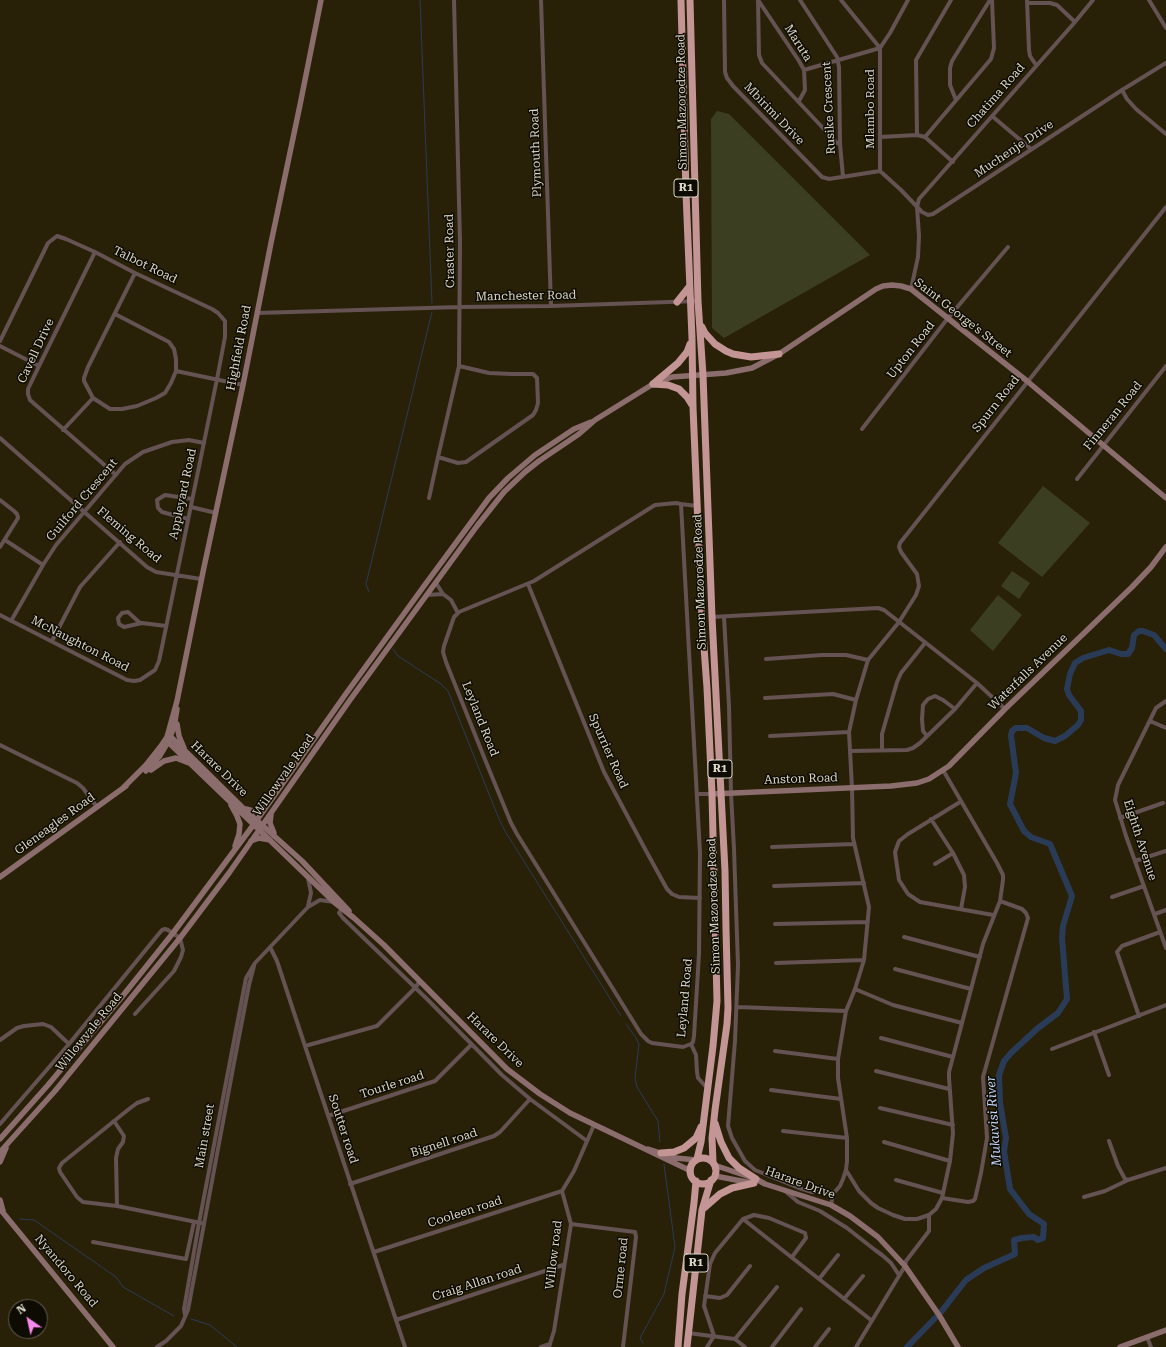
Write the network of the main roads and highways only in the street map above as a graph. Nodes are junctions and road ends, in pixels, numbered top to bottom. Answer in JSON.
{"nodes":[{"id":1,"x":321,"y":0,"type":"edge"},
{"id":2,"x":681,"y":0,"type":"edge"},
{"id":3,"x":690,"y":0,"type":"edge"},
{"id":4,"x":697,"y":270,"type":"junction"},
{"id":5,"x":689,"y":287,"type":"junction"},
{"id":6,"x":690,"y":301,"type":"junction"},
{"id":7,"x":677,"y":302,"type":"road end"},
{"id":8,"x":700,"y":323,"type":"junction"},
{"id":9,"x":692,"y":338,"type":"junction"},
{"id":10,"x":780,"y":354,"type":"junction"},
{"id":11,"x":698,"y":376,"type":"junction"},
{"id":12,"x":653,"y":384,"type":"junction"},
{"id":13,"x":693,"y":407,"type":"junction"},
{"id":14,"x":595,"y":420,"type":"junction"},
{"id":15,"x":1165,"y":497,"type":"edge"},
{"id":16,"x":1166,"y":547,"type":"edge"},
{"id":17,"x":177,"y":700,"type":"junction"},
{"id":18,"x":176,"y":720,"type":"junction"},
{"id":19,"x":168,"y":738,"type":"junction"},
{"id":20,"x":187,"y":753,"type":"junction"},
{"id":21,"x":191,"y":764,"type":"junction"},
{"id":22,"x":141,"y":775,"type":"junction"},
{"id":23,"x":891,"y":786,"type":"joint"},
{"id":24,"x":123,"y":788,"type":"junction"},
{"id":25,"x":722,"y":793,"type":"junction"},
{"id":26,"x":712,"y":794,"type":"junction"},
{"id":27,"x":227,"y":798,"type":"junction"},
{"id":28,"x":268,"y":804,"type":"junction"},
{"id":29,"x":242,"y":807,"type":"junction"},
{"id":30,"x":271,"y":813,"type":"junction"},
{"id":31,"x":255,"y":822,"type":"junction"},
{"id":32,"x":261,"y":827,"type":"junction"},
{"id":33,"x":273,"y":838,"type":"junction"},
{"id":34,"x":251,"y":841,"type":"junction"},
{"id":35,"x":235,"y":848,"type":"junction"},
{"id":36,"x":0,"y":877,"type":"edge"},
{"id":37,"x":354,"y":918,"type":"junction"},
{"id":38,"x":714,"y":1121,"type":"junction"},
{"id":39,"x":704,"y":1123,"type":"junction"},
{"id":40,"x":0,"y":1139,"type":"edge"},
{"id":41,"x":8,"y":1144,"type":"junction"},
{"id":42,"x":643,"y":1148,"type":"junction"},
{"id":43,"x":0,"y":1152,"type":"edge"},
{"id":44,"x":661,"y":1153,"type":"junction"},
{"id":45,"x":697,"y":1160,"type":"junction"},
{"id":46,"x":0,"y":1162,"type":"edge"},
{"id":47,"x":714,"y":1164,"type":"junction"},
{"id":48,"x":690,"y":1172,"type":"junction"},
{"id":49,"x":713,"y":1178,"type":"junction"},
{"id":50,"x":696,"y":1181,"type":"junction"},
{"id":51,"x":755,"y":1181,"type":"junction"},
{"id":52,"x":0,"y":1200,"type":"edge"},
{"id":53,"x":702,"y":1210,"type":"junction"},
{"id":54,"x":2,"y":1211,"type":"edge"},
{"id":55,"x":1166,"y":1330,"type":"edge"},
{"id":56,"x":114,"y":1347,"type":"edge"},
{"id":57,"x":678,"y":1347,"type":"edge"},
{"id":58,"x":687,"y":1347,"type":"edge"},
{"id":59,"x":958,"y":1347,"type":"edge"},
{"id":60,"x":1120,"y":1347,"type":"edge"}],
"edges":[{"from":1,"to":17,"type":"main road","name":"Highfield Road"},
{"from":2,"to":5,"type":"highway","name":"Simon Mazorodze Road","number":"R1"},
{"from":3,"to":4,"type":"highway","name":"Simon Mazorodze Road","number":"R1"},
{"from":4,"to":6,"type":"highway"},
{"from":4,"to":8,"type":"highway","name":"Simon Mazorodze Road","number":"R1"},
{"from":5,"to":6,"type":"highway","name":"Simon Mazorodze Road","number":"R1"},
{"from":5,"to":7,"type":"highway"},
{"from":6,"to":9,"type":"highway","name":"Simon Mazorodze Road","number":"R1"},
{"from":8,"to":10,"type":"highway"},
{"from":8,"to":11,"type":"highway","name":"Simon Mazorodze Road","number":"R1"},
{"from":9,"to":11,"type":"highway","name":"Simon Mazorodze Road","number":"R1"},
{"from":9,"to":12,"type":"highway"},
{"from":10,"to":11,"type":"main road","name":"Saint George's Street"},
{"from":10,"to":15,"type":"main road","name":"Saint George's Street"},
{"from":11,"to":12,"type":"main road","name":"Willowvale Road"},
{"from":11,"to":13,"type":"highway","name":"Simon Mazorodze Road","number":"R1"},
{"from":11,"to":25,"type":"highway","name":"Simon Mazorodze Road","number":"R1"},
{"from":12,"to":13,"type":"highway"},
{"from":12,"to":14,"type":"main road","name":"Willowvale Road"},
{"from":13,"to":26,"type":"highway","name":"Simon Mazorodze Road","number":"R1"},
{"from":14,"to":28,"type":"main road","name":"Willowvale Road"},
{"from":14,"to":30,"type":"main road","name":"Willowvale Road"},
{"from":16,"to":23,"type":"main road","name":"Waterfalls Avenue"},
{"from":17,"to":18,"type":"main road","name":"Highfield Road"},
{"from":17,"to":19,"type":"main road","name":"Highfield Road"},
{"from":18,"to":19,"type":"main road","name":"Highfield Road"},
{"from":18,"to":20,"type":"main road"},
{"from":19,"to":20,"type":"main road","name":"Harare Drive"},
{"from":19,"to":21,"type":"main road","name":"Harare Drive"},
{"from":19,"to":22,"type":"main road","name":"Gleneagles Road"},
{"from":19,"to":24,"type":"main road","name":"Gleneagles Road"},
{"from":20,"to":29,"type":"main road","name":"Harare Drive"},
{"from":21,"to":22,"type":"main road"},
{"from":21,"to":27,"type":"main road","name":"Harare Drive"},
{"from":22,"to":24,"type":"main road","name":"Gleneagles Road"},
{"from":23,"to":25,"type":"main road","name":"Anston Road"},
{"from":24,"to":36,"type":"main road","name":"Gleneagles Road"},
{"from":25,"to":26,"type":"main road","name":"Anston Road"},
{"from":25,"to":38,"type":"highway","name":"Simon Mazorodze Road","number":"R1"},
{"from":26,"to":39,"type":"highway","name":"Simon Mazorodze Road","number":"R1"},
{"from":27,"to":31,"type":"main road","name":"Harare Drive"},
{"from":27,"to":35,"type":"main road"},
{"from":28,"to":29,"type":"main road"},
{"from":28,"to":31,"type":"main road","name":"Willowvale Road"},
{"from":29,"to":31,"type":"main road","name":"Harare Drive"},
{"from":30,"to":32,"type":"main road","name":"Willowvale Road"},
{"from":30,"to":33,"type":"main road"},
{"from":31,"to":32,"type":"main road","name":"Harare Drive"},
{"from":31,"to":35,"type":"main road","name":"Willowvale Road"},
{"from":32,"to":33,"type":"main road","name":"Harare Drive"},
{"from":32,"to":34,"type":"main road","name":"Willowvale Road"},
{"from":33,"to":34,"type":"main road"},
{"from":33,"to":37,"type":"main road","name":"Harare Drive"},
{"from":33,"to":37,"type":"main road","name":"Harare Drive"},
{"from":34,"to":41,"type":"main road","name":"Willowvale Road"},
{"from":35,"to":40,"type":"main road","name":"Willowvale Road"},
{"from":37,"to":42,"type":"main road","name":"Harare Drive"},
{"from":38,"to":47,"type":"highway","name":"Simon Mazorodze Road","number":"R1"},
{"from":38,"to":51,"type":"highway"},
{"from":39,"to":44,"type":"highway"},
{"from":39,"to":45,"type":"highway","name":"Simon Mazorodze Road","number":"R1"},
{"from":41,"to":43,"type":"main road","name":"Willowvale Road"},
{"from":41,"to":46,"type":"main road"},
{"from":42,"to":44,"type":"main road","name":"Harare Drive"},
{"from":42,"to":48,"type":"main road","name":"Harare Drive"},
{"from":44,"to":45,"type":"main road","name":"Harare Drive"},
{"from":45,"to":47,"type":"highway"},
{"from":45,"to":48,"type":"highway","name":"Simon Mazorodze Road","number":"R1"},
{"from":47,"to":49,"type":"highway","name":"Simon Mazorodze Road","number":"R1"},
{"from":47,"to":51,"type":"main road","name":"Harare Drive"},
{"from":48,"to":50,"type":"highway"},
{"from":49,"to":50,"type":"highway"},
{"from":49,"to":51,"type":"main road"},
{"from":49,"to":53,"type":"highway","number":"R1"},
{"from":50,"to":57,"type":"highway","number":"R1"},
{"from":51,"to":53,"type":"highway"},
{"from":51,"to":59,"type":"main road","name":"Harare Drive"},
{"from":52,"to":54,"type":"main road"},
{"from":53,"to":58,"type":"highway","number":"R1"},
{"from":54,"to":56,"type":"main road","name":"Nyandoro Road"},
{"from":55,"to":60,"type":"main road"}]}
